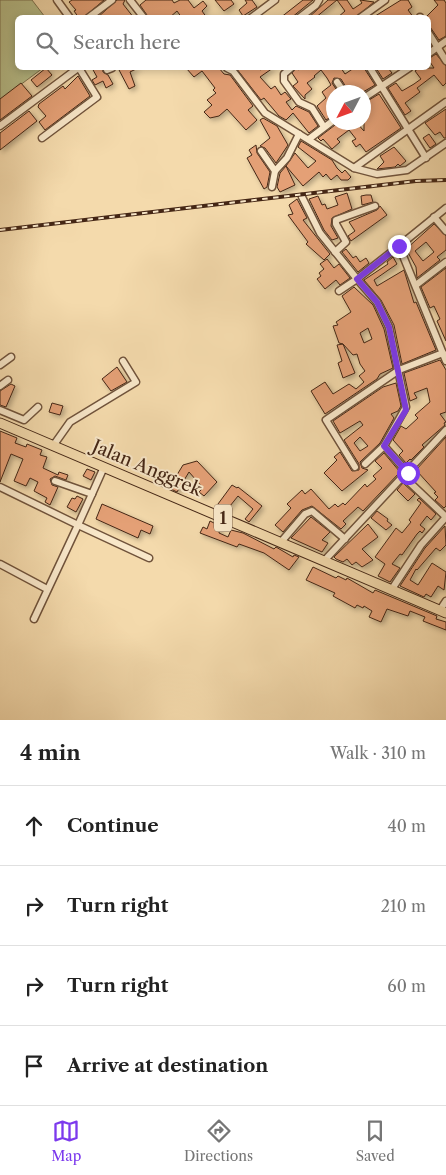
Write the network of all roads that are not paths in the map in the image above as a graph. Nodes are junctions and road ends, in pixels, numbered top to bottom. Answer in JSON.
{"nodes":[{"id":1,"x":57,"y":0,"type":"edge"},
{"id":2,"x":112,"y":0,"type":"edge"},
{"id":3,"x":130,"y":0,"type":"edge"},
{"id":4,"x":275,"y":0,"type":"edge"},
{"id":5,"x":319,"y":0,"type":"edge"},
{"id":6,"x":385,"y":0,"type":"edge"},
{"id":7,"x":68,"y":15,"type":"edge"},
{"id":8,"x":97,"y":15,"type":"edge"},
{"id":9,"x":142,"y":15,"type":"edge"},
{"id":10,"x":255,"y":15,"type":"edge"},
{"id":11,"x":303,"y":15,"type":"edge"},
{"id":12,"x":364,"y":15,"type":"edge"},
{"id":13,"x":431,"y":37,"type":"edge"},
{"id":14,"x":446,"y":41,"type":"edge"},
{"id":15,"x":438,"y":48,"type":"junction"},
{"id":16,"x":431,"y":52,"type":"edge"},
{"id":17,"x":446,"y":60,"type":"edge"},
{"id":18,"x":75,"y":70,"type":"edge"},
{"id":19,"x":79,"y":70,"type":"edge"},
{"id":20,"x":231,"y":70,"type":"edge"},
{"id":21,"x":288,"y":70,"type":"edge"},
{"id":22,"x":371,"y":70,"type":"edge"},
{"id":23,"x":406,"y":70,"type":"edge"},
{"id":24,"x":337,"y":82,"type":"dead end"},
{"id":25,"x":339,"y":85,"type":"edge"},
{"id":26,"x":381,"y":86,"type":"junction"},
{"id":27,"x":371,"y":93,"type":"edge"},
{"id":28,"x":446,"y":102,"type":"edge"},
{"id":29,"x":0,"y":126,"type":"edge"},
{"id":30,"x":324,"y":127,"type":"joint"},
{"id":31,"x":408,"y":130,"type":"junction"},
{"id":32,"x":299,"y":134,"type":"junction"},
{"id":33,"x":42,"y":138,"type":"dead end"},
{"id":34,"x":309,"y":140,"type":"junction"},
{"id":35,"x":446,"y":143,"type":"edge"},
{"id":36,"x":261,"y":151,"type":"dead end"},
{"id":37,"x":426,"y":158,"type":"junction"},
{"id":38,"x":354,"y":168,"type":"junction"},
{"id":39,"x":275,"y":171,"type":"junction"},
{"id":40,"x":272,"y":187,"type":"dead end"},
{"id":41,"x":302,"y":197,"type":"dead end"},
{"id":42,"x":374,"y":206,"type":"dead end"},
{"id":43,"x":446,"y":208,"type":"edge"},
{"id":44,"x":434,"y":217,"type":"junction"},
{"id":45,"x":446,"y":231,"type":"edge"},
{"id":46,"x":399,"y":246,"type":"junction"},
{"id":47,"x":335,"y":252,"type":"junction"},
{"id":48,"x":446,"y":262,"type":"edge"},
{"id":49,"x":357,"y":279,"type":"junction"},
{"id":50,"x":416,"y":286,"type":"junction"},
{"id":51,"x":339,"y":292,"type":"dead end"},
{"id":52,"x":444,"y":353,"type":"junction"},
{"id":53,"x":11,"y":357,"type":"dead end"},
{"id":54,"x":446,"y":360,"type":"edge"},
{"id":55,"x":123,"y":361,"type":"dead end"},
{"id":56,"x":0,"y":365,"type":"edge"},
{"id":57,"x":399,"y":370,"type":"junction"},
{"id":58,"x":8,"y":380,"type":"dead end"},
{"id":59,"x":0,"y":386,"type":"edge"},
{"id":60,"x":38,"y":407,"type":"dead end"},
{"id":61,"x":0,"y":410,"type":"edge"},
{"id":62,"x":0,"y":423,"type":"edge"},
{"id":63,"x":446,"y":430,"type":"edge"},
{"id":64,"x":56,"y":442,"type":"junction"},
{"id":65,"x":384,"y":446,"type":"junction"},
{"id":66,"x":365,"y":464,"type":"dead end"},
{"id":67,"x":104,"y":467,"type":"junction"},
{"id":68,"x":355,"y":467,"type":"dead end"},
{"id":69,"x":406,"y":475,"type":"junction"},
{"id":70,"x":55,"y":481,"type":"dead end"},
{"id":71,"x":0,"y":487,"type":"edge"},
{"id":72,"x":92,"y":494,"type":"junction"},
{"id":73,"x":446,"y":517,"type":"edge"},
{"id":74,"x":78,"y":524,"type":"junction"},
{"id":75,"x":345,"y":539,"type":"junction"},
{"id":76,"x":281,"y":542,"type":"junction"},
{"id":77,"x":149,"y":558,"type":"dead end"},
{"id":78,"x":324,"y":561,"type":"junction"},
{"id":79,"x":0,"y":564,"type":"edge"},
{"id":80,"x":47,"y":589,"type":"junction"},
{"id":81,"x":392,"y":589,"type":"junction"},
{"id":82,"x":446,"y":601,"type":"edge"},
{"id":83,"x":443,"y":612,"type":"edge"},
{"id":84,"x":34,"y":619,"type":"dead end"}],
"edges":[{"from":1,"to":7,"type":"street"},
{"from":2,"to":8,"type":"street"},
{"from":3,"to":9,"type":"street"},
{"from":4,"to":10,"type":"street"},
{"from":5,"to":11,"type":"street"},
{"from":6,"to":12,"type":"street"},
{"from":13,"to":15,"type":"street"},
{"from":14,"to":15,"type":"street"},
{"from":15,"to":16,"type":"street"},
{"from":15,"to":17,"type":"street"},
{"from":18,"to":29,"type":"street"},
{"from":19,"to":33,"type":"street"},
{"from":20,"to":32,"type":"street"},
{"from":21,"to":30,"type":"street"},
{"from":22,"to":26,"type":"street"},
{"from":23,"to":26,"type":"street"},
{"from":24,"to":25,"type":"street"},
{"from":26,"to":27,"type":"street"},
{"from":26,"to":31,"type":"street"},
{"from":28,"to":31,"type":"street"},
{"from":30,"to":34,"type":"street"},
{"from":31,"to":37,"type":"street"},
{"from":31,"to":38,"type":"street"},
{"from":32,"to":34,"type":"street"},
{"from":32,"to":39,"type":"street"},
{"from":34,"to":38,"type":"street"},
{"from":35,"to":37,"type":"street"},
{"from":36,"to":39,"type":"street"},
{"from":37,"to":38,"type":"street"},
{"from":39,"to":40,"type":"street"},
{"from":41,"to":47,"type":"street"},
{"from":42,"to":47,"type":"street"},
{"from":43,"to":44,"type":"street"},
{"from":44,"to":45,"type":"street"},
{"from":44,"to":46,"type":"street"},
{"from":46,"to":49,"type":"street"},
{"from":46,"to":50,"type":"street"},
{"from":47,"to":49,"type":"street"},
{"from":48,"to":50,"type":"street"},
{"from":49,"to":51,"type":"street"},
{"from":49,"to":57,"type":"street"},
{"from":50,"to":52,"type":"street"},
{"from":52,"to":54,"type":"street"},
{"from":52,"to":57,"type":"street"},
{"from":53,"to":56,"type":"street"},
{"from":55,"to":64,"type":"street"},
{"from":57,"to":65,"type":"street"},
{"from":57,"to":68,"type":"street"},
{"from":58,"to":59,"type":"street"},
{"from":60,"to":61,"type":"street"},
{"from":62,"to":64,"type":"highway","name":"Jalan Anggrek","number":"1"},
{"from":63,"to":69,"type":"street"},
{"from":64,"to":67,"type":"highway","name":"Jalan Anggrek","number":"1"},
{"from":65,"to":66,"type":"street"},
{"from":65,"to":69,"type":"street"},
{"from":67,"to":72,"type":"street"},
{"from":67,"to":76,"type":"highway","name":"Jalan Anggrek","number":"1"},
{"from":69,"to":73,"type":"street"},
{"from":69,"to":75,"type":"street"},
{"from":70,"to":72,"type":"street"},
{"from":71,"to":74,"type":"street"},
{"from":72,"to":74,"type":"street"},
{"from":73,"to":81,"type":"street"},
{"from":74,"to":77,"type":"street"},
{"from":74,"to":80,"type":"street"},
{"from":75,"to":76,"type":"street"},
{"from":75,"to":78,"type":"street"},
{"from":76,"to":78,"type":"highway","name":"Jalan Anggrek","number":"1"},
{"from":78,"to":81,"type":"highway","name":"Jalan Anggrek","number":"1"},
{"from":79,"to":80,"type":"street"},
{"from":80,"to":84,"type":"street"},
{"from":81,"to":83,"type":"highway","name":"Jalan Anggrek","number":"1"},
{"from":82,"to":83,"type":"street"}]}
